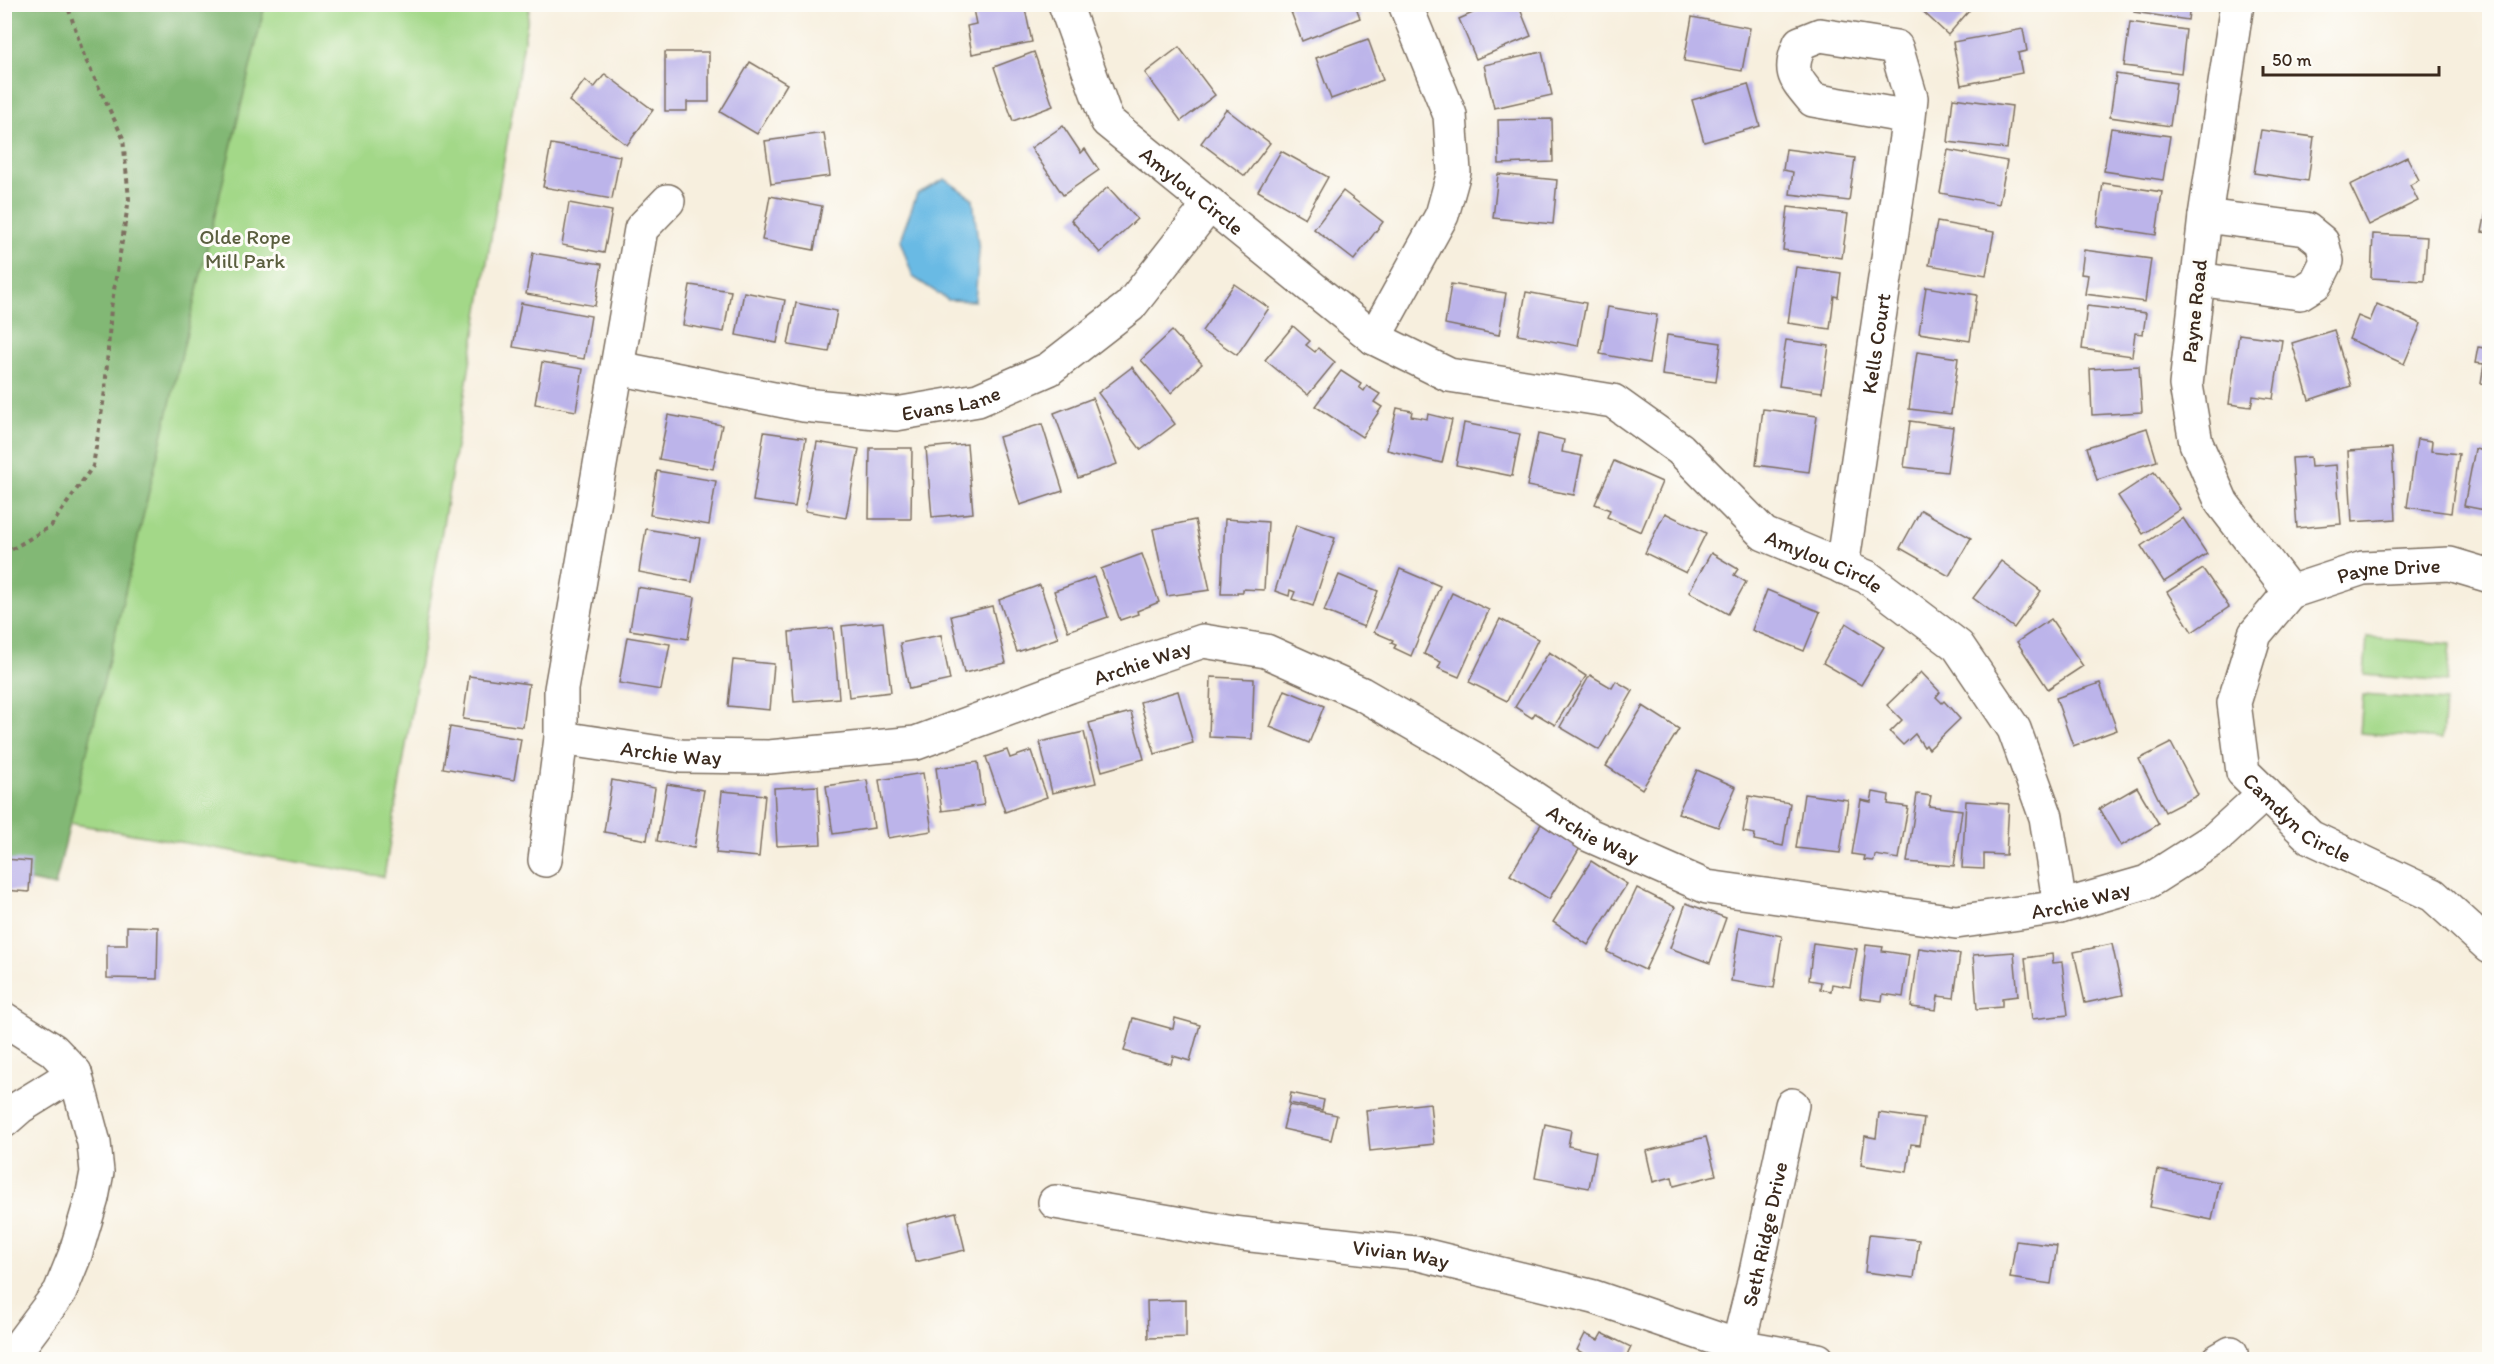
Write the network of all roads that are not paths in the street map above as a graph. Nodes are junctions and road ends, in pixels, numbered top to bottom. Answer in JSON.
{"nodes":[{"id":1,"x":1065,"y":4,"type":"edge"},
{"id":2,"x":1405,"y":4,"type":"edge"},
{"id":3,"x":2237,"y":4,"type":"edge"},
{"id":4,"x":1909,"y":117,"type":"dead end"},
{"id":5,"x":668,"y":201,"type":"dead end"},
{"id":6,"x":1210,"y":204,"type":"junction"},
{"id":7,"x":2205,"y":216,"type":"junction"},
{"id":8,"x":2198,"y":279,"type":"junction"},
{"id":9,"x":1374,"y":338,"type":"junction"},
{"id":10,"x":618,"y":368,"type":"junction"},
{"id":11,"x":1842,"y":567,"type":"junction"},
{"id":12,"x":2490,"y":576,"type":"edge"},
{"id":13,"x":2290,"y":592,"type":"junction"},
{"id":14,"x":561,"y":738,"type":"junction"},
{"id":15,"x":2265,"y":793,"type":"junction"},
{"id":16,"x":545,"y":860,"type":"dead end"},
{"id":17,"x":2060,"y":907,"type":"junction"},
{"id":18,"x":2490,"y":947,"type":"edge"},
{"id":19,"x":4,"y":1019,"type":"edge"},
{"id":20,"x":75,"y":1073,"type":"junction"},
{"id":21,"x":1792,"y":1105,"type":"dead end"},
{"id":22,"x":4,"y":1121,"type":"edge"},
{"id":23,"x":1055,"y":1202,"type":"dead end"},
{"id":24,"x":1736,"y":1353,"type":"edge"},
{"id":25,"x":9,"y":1359,"type":"edge"},
{"id":26,"x":1818,"y":1359,"type":"edge"}],
"edges":[{"from":1,"to":6,"type":"street","name":"Amylou Circle"},
{"from":2,"to":9,"type":"street"},
{"from":3,"to":7,"type":"street","name":"Payne Road"},
{"from":4,"to":11,"type":"street","name":"Kells Court"},
{"from":5,"to":10,"type":"street"},
{"from":6,"to":9,"type":"street","name":"Amylou Circle"},
{"from":6,"to":10,"type":"street","name":"Evans Lane"},
{"from":7,"to":8,"type":"street","name":"Payne Road"},
{"from":7,"to":8,"type":"street"},
{"from":8,"to":13,"type":"street","name":"Payne Road"},
{"from":9,"to":11,"type":"street","name":"Amylou Circle"},
{"from":10,"to":14,"type":"street"},
{"from":11,"to":17,"type":"street","name":"Amylou Circle"},
{"from":12,"to":13,"type":"street","name":"Payne Drive"},
{"from":13,"to":15,"type":"street","name":"Camdyn Circle"},
{"from":14,"to":16,"type":"street"},
{"from":14,"to":17,"type":"street","name":"Archie Way"},
{"from":15,"to":17,"type":"street","name":"Archie Way"},
{"from":15,"to":18,"type":"street","name":"Camdyn Circle"},
{"from":19,"to":20,"type":"street"},
{"from":20,"to":22,"type":"street"},
{"from":20,"to":25,"type":"street"},
{"from":21,"to":24,"type":"street","name":"Seth Ridge Drive"},
{"from":23,"to":24,"type":"street","name":"Vivian Way"},
{"from":24,"to":26,"type":"street","name":"Vivian Way"}]}
